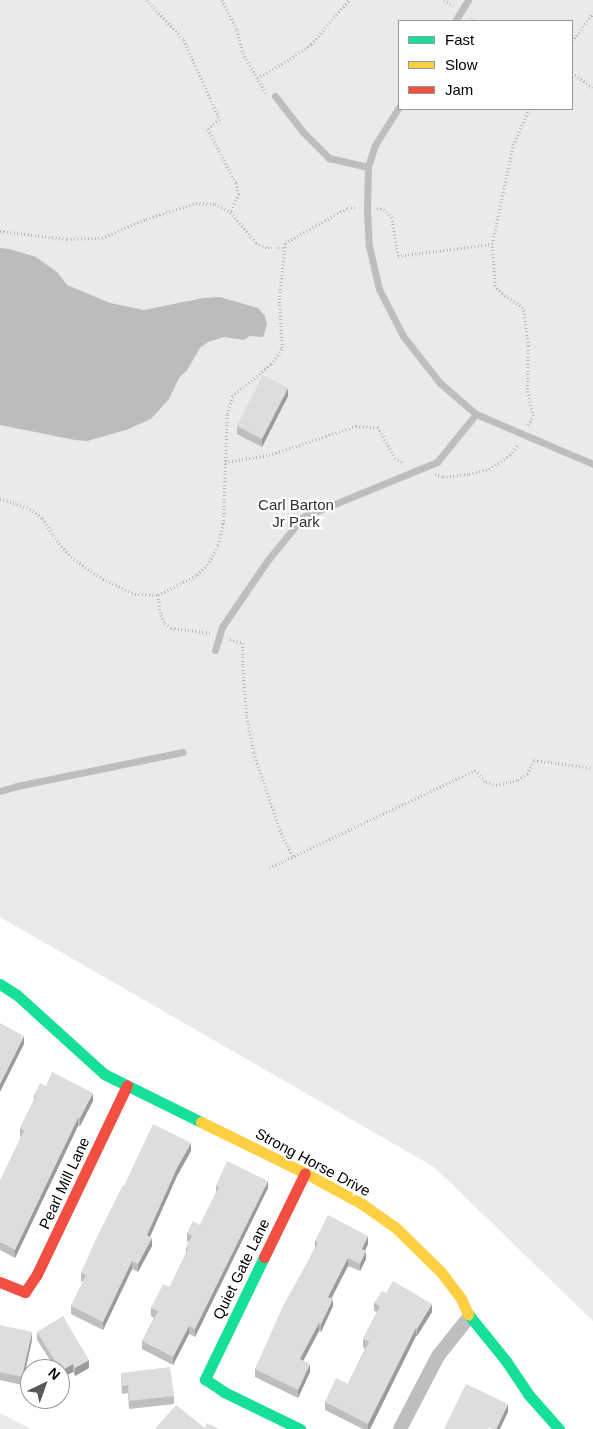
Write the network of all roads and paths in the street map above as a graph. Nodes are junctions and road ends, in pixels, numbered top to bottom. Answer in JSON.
{"nodes":[{"id":1,"x":147,"y":0,"type":"edge"},
{"id":2,"x":222,"y":0,"type":"edge"},
{"id":3,"x":349,"y":0,"type":"edge"},
{"id":4,"x":468,"y":0,"type":"edge"},
{"id":5,"x":593,"y":13,"type":"edge"},
{"id":6,"x":456,"y":20,"type":"edge"},
{"id":7,"x":573,"y":40,"type":"edge"},
{"id":8,"x":573,"y":73,"type":"edge"},
{"id":9,"x":257,"y":78,"type":"junction"},
{"id":10,"x":593,"y":87,"type":"edge"},
{"id":11,"x":272,"y":98,"type":"joint"},
{"id":12,"x":398,"y":109,"type":"edge"},
{"id":13,"x":529,"y":110,"type":"edge"},
{"id":14,"x":368,"y":167,"type":"junction"},
{"id":15,"x":367,"y":208,"type":"junction"},
{"id":16,"x":230,"y":212,"type":"junction"},
{"id":17,"x":0,"y":231,"type":"edge"},
{"id":18,"x":492,"y":244,"type":"junction"},
{"id":19,"x":284,"y":248,"type":"junction"},
{"id":20,"x":476,"y":414,"type":"junction"},
{"id":21,"x":523,"y":435,"type":"junction"},
{"id":22,"x":224,"y":462,"type":"junction"},
{"id":23,"x":593,"y":464,"type":"edge"},
{"id":24,"x":419,"y":469,"type":"junction"},
{"id":25,"x":0,"y":499,"type":"edge"},
{"id":26,"x":158,"y":595,"type":"junction"},
{"id":27,"x":220,"y":635,"type":"junction"},
{"id":28,"x":215,"y":650,"type":"dead end"},
{"id":29,"x":183,"y":752,"type":"dead end"},
{"id":30,"x":593,"y":768,"type":"edge"},
{"id":31,"x":0,"y":791,"type":"edge"},
{"id":32,"x":293,"y":857,"type":"junction"},
{"id":33,"x":269,"y":868,"type":"dead end"},
{"id":34,"x":0,"y":984,"type":"edge"},
{"id":35,"x":127,"y":1085,"type":"junction"},
{"id":36,"x":305,"y":1172,"type":"junction"},
{"id":37,"x":0,"y":1282,"type":"edge"},
{"id":38,"x":469,"y":1318,"type":"junction"},
{"id":39,"x":300,"y":1429,"type":"edge"},
{"id":40,"x":400,"y":1429,"type":"edge"},
{"id":41,"x":559,"y":1429,"type":"edge"}],
"edges":[{"from":1,"to":16,"type":"path"},
{"from":2,"to":9,"type":"path"},
{"from":3,"to":9,"type":"path"},
{"from":4,"to":6,"type":"lane"},
{"from":5,"to":7,"type":"path"},
{"from":8,"to":10,"type":"path"},
{"from":9,"to":11,"type":"path"},
{"from":11,"to":14,"type":"lane"},
{"from":12,"to":14,"type":"lane"},
{"from":13,"to":18,"type":"path"},
{"from":14,"to":15,"type":"lane"},
{"from":15,"to":18,"type":"path"},
{"from":15,"to":19,"type":"path"},
{"from":15,"to":20,"type":"lane"},
{"from":16,"to":17,"type":"path"},
{"from":16,"to":19,"type":"path"},
{"from":18,"to":21,"type":"path"},
{"from":19,"to":22,"type":"path"},
{"from":20,"to":21,"type":"lane"},
{"from":20,"to":24,"type":"lane"},
{"from":21,"to":23,"type":"lane"},
{"from":21,"to":24,"type":"path"},
{"from":22,"to":24,"type":"path"},
{"from":22,"to":26,"type":"path"},
{"from":24,"to":27,"type":"lane"},
{"from":25,"to":26,"type":"path"},
{"from":26,"to":27,"type":"path"},
{"from":27,"to":28,"type":"lane"},
{"from":27,"to":32,"type":"path"},
{"from":29,"to":31,"type":"lane"},
{"from":30,"to":32,"type":"path"},
{"from":32,"to":33,"type":"path"},
{"from":34,"to":35,"type":"street","name":"Strong Horse Drive"},
{"from":35,"to":36,"type":"street","name":"Strong Horse Drive"},
{"from":35,"to":37,"type":"street","name":"Pearl Mill Lane"},
{"from":36,"to":38,"type":"street","name":"Strong Horse Drive"},
{"from":36,"to":39,"type":"street","name":"Quiet Gate Lane"},
{"from":38,"to":40,"type":"street"},
{"from":38,"to":41,"type":"street","name":"Strong Horse Drive"}]}
